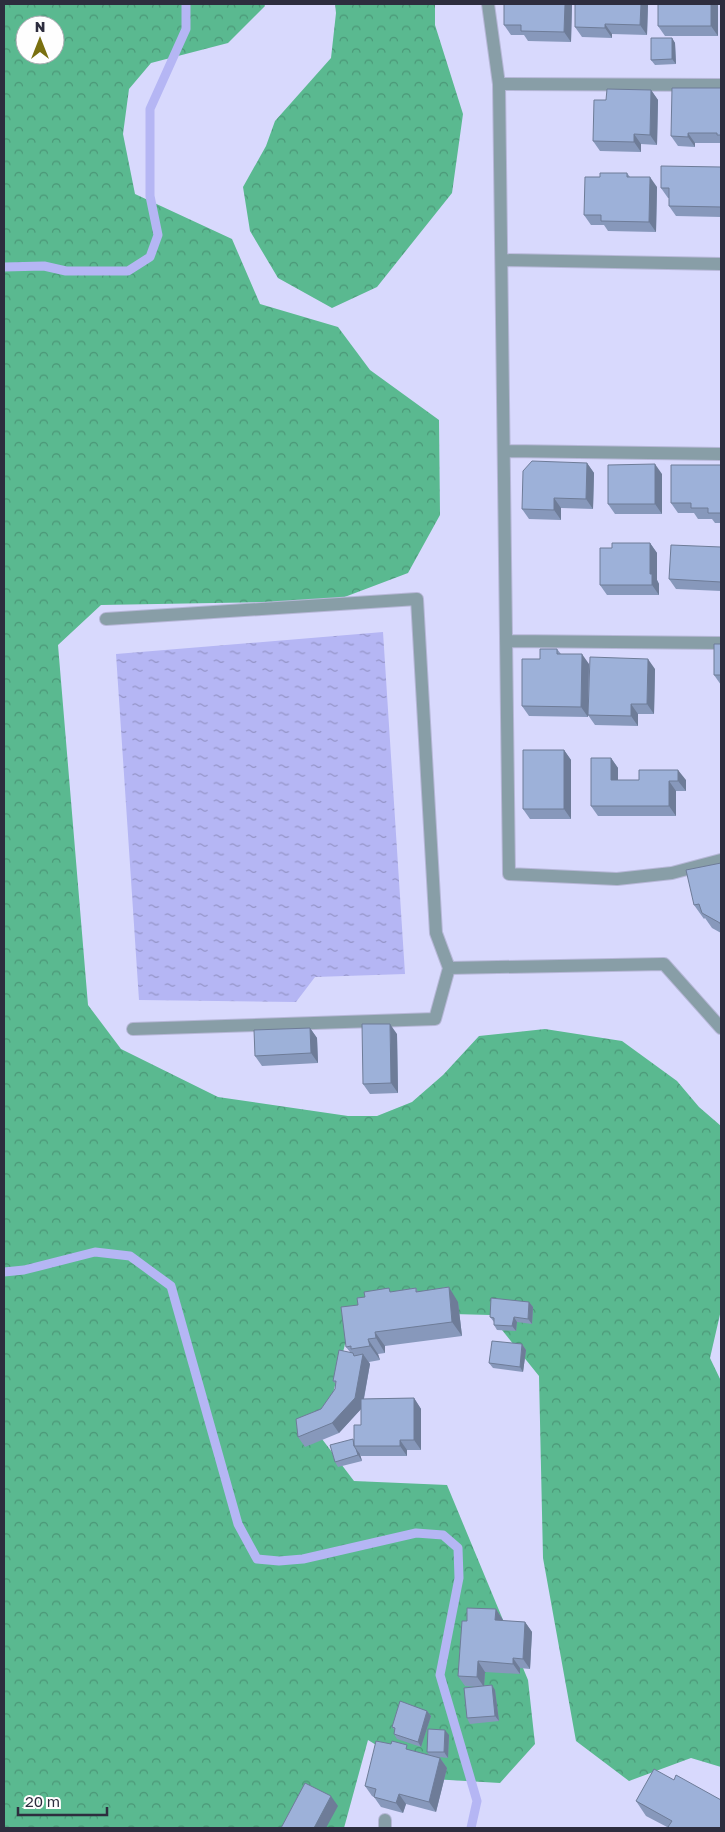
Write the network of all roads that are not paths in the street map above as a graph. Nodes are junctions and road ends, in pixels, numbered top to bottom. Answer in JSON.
{"nodes":[{"id":1,"x":488,"y":4,"type":"edge"},
{"id":2,"x":499,"y":84,"type":"junction"},
{"id":3,"x":721,"y":85,"type":"edge"},
{"id":4,"x":502,"y":260,"type":"junction"},
{"id":5,"x":721,"y":264,"type":"edge"},
{"id":6,"x":505,"y":451,"type":"junction"},
{"id":7,"x":721,"y":454,"type":"edge"},
{"id":8,"x":106,"y":618,"type":"dead end"},
{"id":9,"x":506,"y":641,"type":"junction"},
{"id":10,"x":721,"y":643,"type":"edge"},
{"id":11,"x":721,"y":860,"type":"edge"},
{"id":12,"x":449,"y":968,"type":"junction"},
{"id":13,"x":721,"y":1028,"type":"edge"},
{"id":14,"x":133,"y":1029,"type":"dead end"}],
"edges":[{"from":1,"to":2,"type":"street"},
{"from":2,"to":3,"type":"street"},
{"from":2,"to":4,"type":"street"},
{"from":4,"to":5,"type":"street"},
{"from":4,"to":6,"type":"street"},
{"from":6,"to":7,"type":"street"},
{"from":6,"to":9,"type":"street"},
{"from":8,"to":12,"type":"street"},
{"from":9,"to":10,"type":"street"},
{"from":9,"to":11,"type":"street"},
{"from":12,"to":13,"type":"street"},
{"from":12,"to":14,"type":"street"}]}
